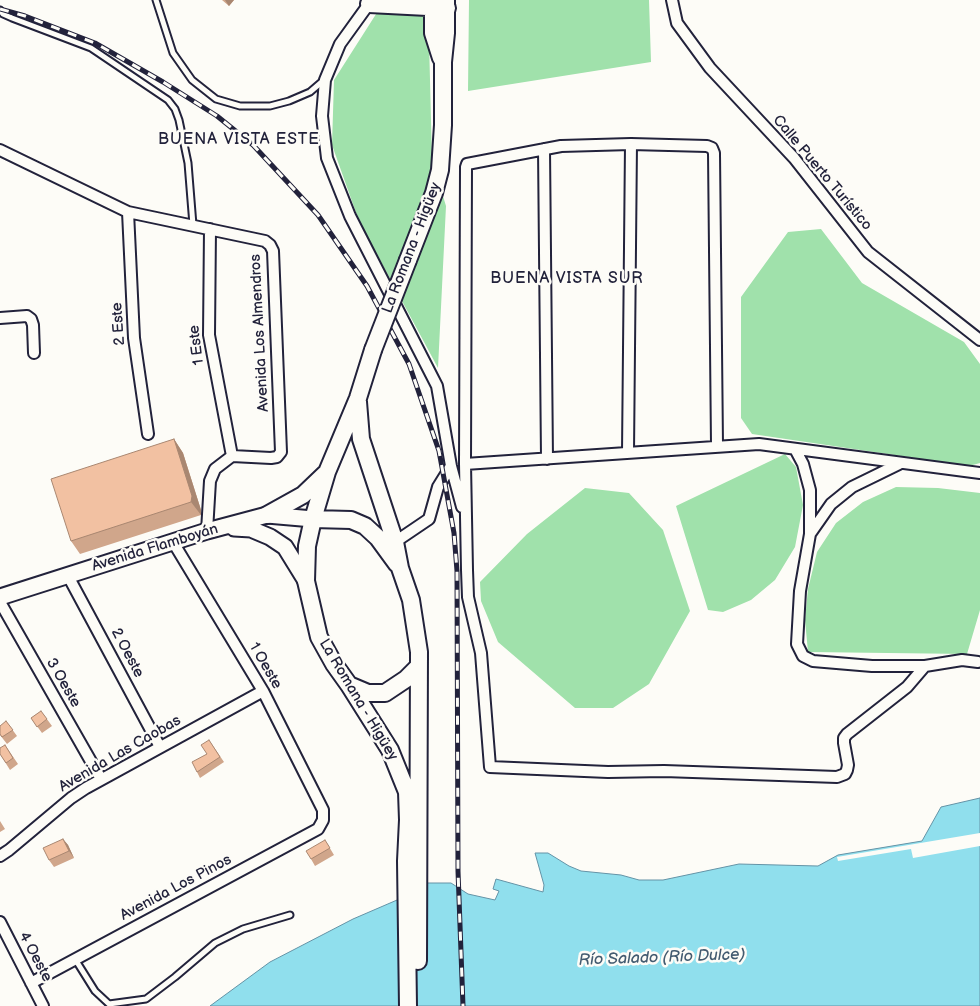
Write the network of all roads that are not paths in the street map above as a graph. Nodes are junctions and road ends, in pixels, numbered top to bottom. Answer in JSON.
{"nodes":[{"id":1,"x":156,"y":0,"type":"edge"},
{"id":2,"x":672,"y":0,"type":"edge"},
{"id":3,"x":370,"y":2,"type":"edge"},
{"id":4,"x":440,"y":4,"type":"edge"},
{"id":5,"x":405,"y":7,"type":"junction"},
{"id":6,"x":0,"y":10,"type":"edge"},
{"id":7,"x":433,"y":33,"type":"junction"},
{"id":8,"x":443,"y":62,"type":"junction"},
{"id":9,"x":325,"y":80,"type":"junction"},
{"id":10,"x":631,"y":144,"type":"junction"},
{"id":11,"x":544,"y":149,"type":"junction"},
{"id":12,"x":0,"y":150,"type":"edge"},
{"id":13,"x":128,"y":212,"type":"junction"},
{"id":14,"x":193,"y":226,"type":"junction"},
{"id":15,"x":210,"y":229,"type":"junction"},
{"id":16,"x":0,"y":318,"type":"edge"},
{"id":17,"x":980,"y":340,"type":"edge"},
{"id":18,"x":34,"y":353,"type":"dead end"},
{"id":19,"x":358,"y":398,"type":"junction"},
{"id":20,"x":148,"y":434,"type":"dead end"},
{"id":21,"x":717,"y":445,"type":"junction"},
{"id":22,"x":795,"y":449,"type":"junction"},
{"id":23,"x":628,"y":452,"type":"junction"},
{"id":24,"x":232,"y":456,"type":"junction"},
{"id":25,"x":547,"y":459,"type":"junction"},
{"id":26,"x":465,"y":464,"type":"junction"},
{"id":27,"x":899,"y":464,"type":"junction"},
{"id":28,"x":451,"y":466,"type":"junction"},
{"id":29,"x":327,"y":472,"type":"junction"},
{"id":30,"x":980,"y":473,"type":"edge"},
{"id":31,"x":267,"y":515,"type":"junction"},
{"id":32,"x":312,"y":519,"type":"junction"},
{"id":33,"x":466,"y":523,"type":"junction"},
{"id":34,"x":213,"y":530,"type":"junction"},
{"id":35,"x":810,"y":534,"type":"junction"},
{"id":36,"x":173,"y":542,"type":"junction"},
{"id":37,"x":395,"y":542,"type":"junction"},
{"id":38,"x":400,"y":568,"type":"junction"},
{"id":39,"x":67,"y":574,"type":"junction"},
{"id":40,"x":306,"y":581,"type":"junction"},
{"id":41,"x":0,"y":597,"type":"edge"},
{"id":42,"x":0,"y":602,"type":"edge"},
{"id":43,"x":980,"y":662,"type":"edge"},
{"id":44,"x":418,"y":666,"type":"junction"},
{"id":45,"x":925,"y":666,"type":"junction"},
{"id":46,"x":349,"y":685,"type":"junction"},
{"id":47,"x":263,"y":690,"type":"junction"},
{"id":48,"x":160,"y":746,"type":"junction"},
{"id":49,"x":100,"y":779,"type":"junction"},
{"id":50,"x":323,"y":810,"type":"joint"},
{"id":51,"x":0,"y":856,"type":"edge"},
{"id":52,"x":413,"y":861,"type":"junction"},
{"id":53,"x":290,"y":915,"type":"dead end"},
{"id":54,"x":0,"y":922,"type":"edge"},
{"id":55,"x":75,"y":959,"type":"junction"},
{"id":56,"x":32,"y":983,"type":"junction"},
{"id":57,"x":43,"y":1006,"type":"edge"},
{"id":58,"x":408,"y":1006,"type":"edge"},
{"id":59,"x":418,"y":1006,"type":"edge"}],
"edges":[{"from":1,"to":9,"type":"lane"},
{"from":2,"to":17,"type":"street","name":"Calle Puerto Turístico"},
{"from":3,"to":5,"type":"main road"},
{"from":3,"to":9,"type":"street"},
{"from":4,"to":5,"type":"main road"},
{"from":4,"to":7,"type":"main road","name":"La Romana - Higüey"},
{"from":4,"to":8,"type":"main road","name":"La Romana - Higüey"},
{"from":5,"to":7,"type":"main road"},
{"from":6,"to":14,"type":"lane"},
{"from":7,"to":8,"type":"main road","name":"La Romana - Higüey"},
{"from":8,"to":19,"type":"main road","name":"La Romana - Higüey","bridge":true},
{"from":9,"to":28,"type":"street"},
{"from":10,"to":11,"type":"street"},
{"from":10,"to":21,"type":"street"},
{"from":10,"to":23,"type":"street"},
{"from":11,"to":25,"type":"street"},
{"from":11,"to":26,"type":"street"},
{"from":12,"to":13,"type":"street","name":"Avenida Los Almendros"},
{"from":13,"to":14,"type":"street","name":"Avenida Los Almendros"},
{"from":13,"to":20,"type":"street","name":"2 Este"},
{"from":14,"to":15,"type":"street","name":"Avenida Los Almendros"},
{"from":15,"to":24,"type":"street","name":"1 Este"},
{"from":15,"to":24,"type":"street","name":"Avenida Los Almendros"},
{"from":16,"to":18,"type":"street"},
{"from":19,"to":29,"type":"main road","name":"La Romana - Higüey"},
{"from":19,"to":37,"type":"main road","name":"La Romana - Higüey"},
{"from":21,"to":22,"type":"street"},
{"from":21,"to":23,"type":"street"},
{"from":22,"to":27,"type":"street"},
{"from":22,"to":35,"type":"street"},
{"from":23,"to":25,"type":"street"},
{"from":24,"to":34,"type":"street"},
{"from":25,"to":26,"type":"street"},
{"from":26,"to":33,"type":"street"},
{"from":27,"to":30,"type":"street"},
{"from":27,"to":35,"type":"street"},
{"from":28,"to":33,"type":"street"},
{"from":28,"to":37,"type":"street"},
{"from":29,"to":31,"type":"main road"},
{"from":29,"to":32,"type":"main road","name":"La Romana - Higüey"},
{"from":31,"to":32,"type":"street","name":"Avenida Flamboyán"},
{"from":31,"to":34,"type":"street","name":"Avenida Flamboyán"},
{"from":32,"to":38,"type":"main road"},
{"from":32,"to":40,"type":"main road","name":"La Romana - Higüey"},
{"from":33,"to":45,"type":"street"},
{"from":34,"to":36,"type":"street","name":"Avenida Flamboyán"},
{"from":34,"to":40,"type":"street"},
{"from":35,"to":45,"type":"street"},
{"from":36,"to":39,"type":"street","name":"Avenida Flamboyán"},
{"from":36,"to":47,"type":"street","name":"1 Oeste"},
{"from":37,"to":38,"type":"main road","name":"La Romana - Higüey"},
{"from":38,"to":44,"type":"main road","name":"La Romana - Higüey"},
{"from":39,"to":41,"type":"street","name":"Avenida Flamboyán"},
{"from":39,"to":48,"type":"street","name":"2 Oeste"},
{"from":40,"to":46,"type":"main road","name":"La Romana - Higüey"},
{"from":42,"to":49,"type":"street","name":"3 Oeste"},
{"from":43,"to":45,"type":"street"},
{"from":44,"to":46,"type":"main road"},
{"from":44,"to":52,"type":"main road","name":"La Romana - Higüey"},
{"from":46,"to":52,"type":"main road","name":"La Romana - Higüey"},
{"from":47,"to":48,"type":"street","name":"Avenida Las Caobas"},
{"from":47,"to":50,"type":"street","name":"1 Oeste"},
{"from":48,"to":49,"type":"street","name":"Avenida Las Caobas"},
{"from":49,"to":51,"type":"street","name":"Avenida Las Caobas"},
{"from":50,"to":55,"type":"street","name":"Avenida Los Pinos"},
{"from":52,"to":58,"type":"main road"},
{"from":52,"to":59,"type":"main road"},
{"from":53,"to":55,"type":"lane"},
{"from":54,"to":56,"type":"street","name":"4 Oeste"},
{"from":55,"to":56,"type":"street","name":"Avenida Los Pinos"},
{"from":56,"to":57,"type":"street","name":"4 Oeste"}]}
